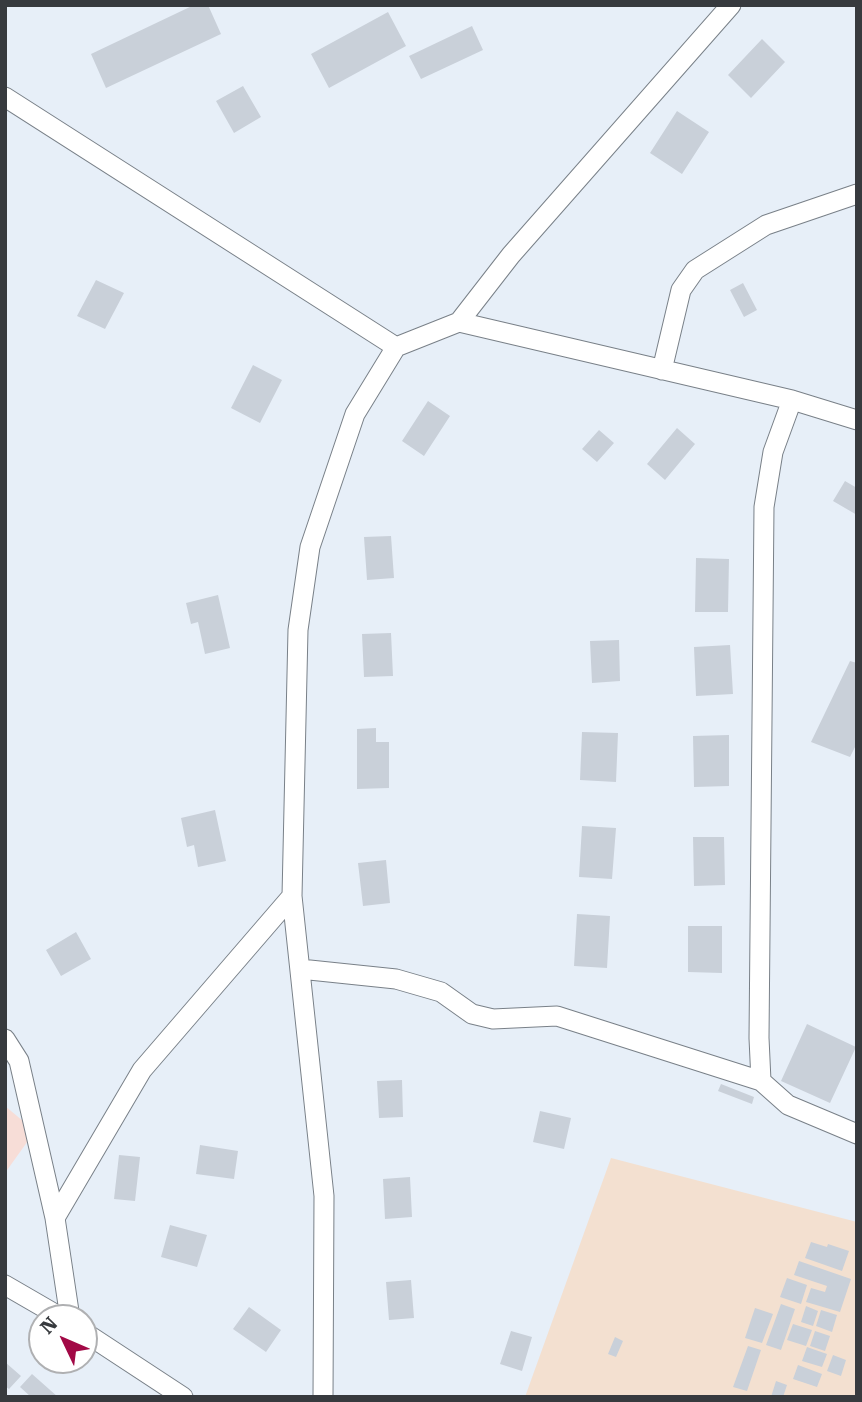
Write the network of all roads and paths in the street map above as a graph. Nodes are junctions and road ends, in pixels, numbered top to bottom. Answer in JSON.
{"nodes":[{"id":1,"x":731,"y":5,"type":"edge"},
{"id":2,"x":5,"y":97,"type":"edge"},
{"id":3,"x":857,"y":194,"type":"edge"},
{"id":4,"x":459,"y":323,"type":"junction"},
{"id":5,"x":396,"y":348,"type":"junction"},
{"id":6,"x":662,"y":370,"type":"junction"},
{"id":7,"x":792,"y":400,"type":"junction"},
{"id":8,"x":857,"y":420,"type":"edge"},
{"id":9,"x":292,"y":896,"type":"junction"},
{"id":10,"x":300,"y":969,"type":"junction"},
{"id":11,"x":5,"y":1039,"type":"edge"},
{"id":12,"x":761,"y":1081,"type":"junction"},
{"id":13,"x":857,"y":1134,"type":"edge"},
{"id":14,"x":55,"y":1218,"type":"junction"},
{"id":15,"x":5,"y":1285,"type":"edge"},
{"id":16,"x":38,"y":1304,"type":"edge"},
{"id":17,"x":68,"y":1304,"type":"edge"},
{"id":18,"x":98,"y":1341,"type":"edge"},
{"id":19,"x":183,"y":1397,"type":"edge"},
{"id":20,"x":323,"y":1397,"type":"edge"}],
"edges":[{"from":1,"to":4,"type":"street"},
{"from":2,"to":5,"type":"street"},
{"from":3,"to":6,"type":"street"},
{"from":4,"to":5,"type":"street"},
{"from":4,"to":6,"type":"street"},
{"from":5,"to":9,"type":"street"},
{"from":6,"to":7,"type":"street"},
{"from":7,"to":8,"type":"street"},
{"from":7,"to":12,"type":"street"},
{"from":9,"to":10,"type":"street"},
{"from":9,"to":14,"type":"street"},
{"from":10,"to":12,"type":"street"},
{"from":10,"to":20,"type":"street"},
{"from":11,"to":14,"type":"street"},
{"from":12,"to":13,"type":"street"},
{"from":14,"to":17,"type":"street"},
{"from":15,"to":16,"type":"street"},
{"from":18,"to":19,"type":"street"}]}
